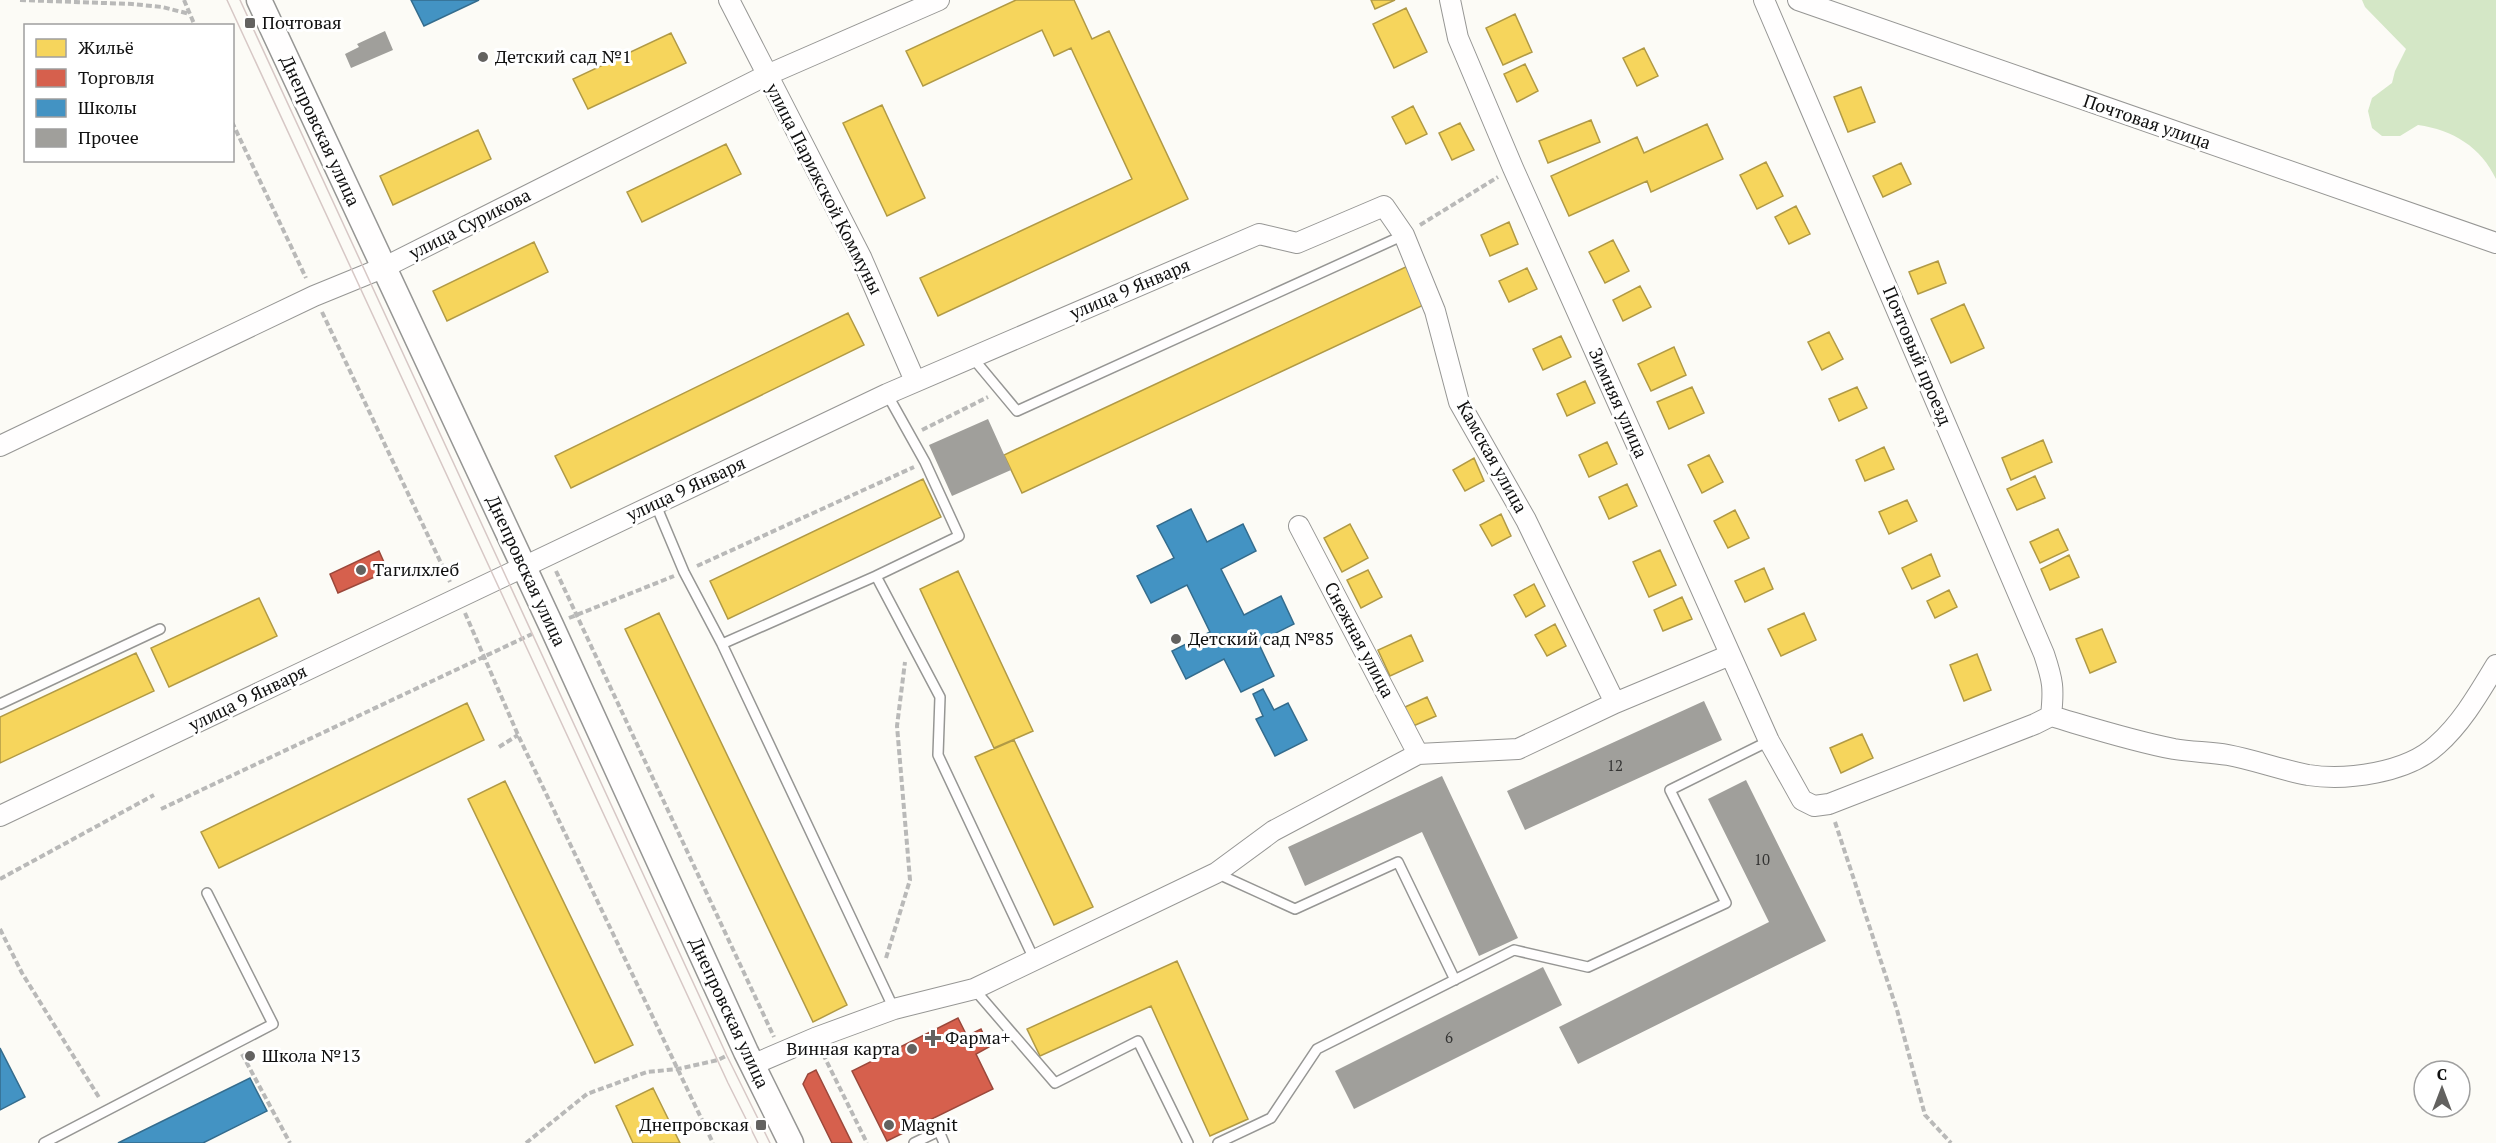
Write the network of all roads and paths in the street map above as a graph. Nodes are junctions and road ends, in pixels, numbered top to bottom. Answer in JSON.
{"nodes":[{"id":1,"x":20,"y":0,"type":"edge"},
{"id":2,"x":184,"y":0,"type":"edge"},
{"id":3,"x":259,"y":0,"type":"edge"},
{"id":4,"x":729,"y":0,"type":"edge"},
{"id":5,"x":939,"y":0,"type":"edge"},
{"id":6,"x":1450,"y":0,"type":"edge"},
{"id":7,"x":1764,"y":0,"type":"edge"},
{"id":8,"x":1798,"y":0,"type":"edge"},
{"id":9,"x":190,"y":14,"type":"junction"},
{"id":10,"x":194,"y":24,"type":"edge"},
{"id":11,"x":767,"y":75,"type":"junction"},
{"id":12,"x":234,"y":126,"type":"edge"},
{"id":13,"x":1513,"y":168,"type":"junction"},
{"id":14,"x":1384,"y":206,"type":"joint"},
{"id":15,"x":1404,"y":235,"type":"junction"},
{"id":16,"x":2496,"y":243,"type":"edge"},
{"id":17,"x":385,"y":267,"type":"junction"},
{"id":18,"x":314,"y":296,"type":"junction"},
{"id":19,"x":972,"y":357,"type":"junction"},
{"id":20,"x":915,"y":381,"type":"junction"},
{"id":21,"x":1000,"y":391,"type":"junction"},
{"id":22,"x":887,"y":394,"type":"junction"},
{"id":23,"x":911,"y":435,"type":"junction"},
{"id":24,"x":0,"y":446,"type":"edge"},
{"id":25,"x":655,"y":503,"type":"junction"},
{"id":26,"x":1299,"y":526,"type":"dead end"},
{"id":27,"x":548,"y":554,"type":"junction"},
{"id":28,"x":523,"y":566,"type":"junction"},
{"id":29,"x":876,"y":576,"type":"junction"},
{"id":30,"x":458,"y":597,"type":"junction"},
{"id":31,"x":160,"y":629,"type":"dead end"},
{"id":32,"x":908,"y":633,"type":"junction"},
{"id":33,"x":722,"y":644,"type":"junction"},
{"id":34,"x":1730,"y":655,"type":"junction"},
{"id":35,"x":2496,"y":665,"type":"edge"},
{"id":36,"x":1616,"y":703,"type":"junction"},
{"id":37,"x":0,"y":704,"type":"edge"},
{"id":38,"x":2051,"y":716,"type":"junction"},
{"id":39,"x":518,"y":735,"type":"junction"},
{"id":40,"x":1769,"y":741,"type":"junction"},
{"id":41,"x":499,"y":747,"type":"dead end"},
{"id":42,"x":1418,"y":754,"type":"junction"},
{"id":43,"x":154,"y":795,"type":"dead end"},
{"id":44,"x":1829,"y":804,"type":"junction"},
{"id":45,"x":0,"y":816,"type":"edge"},
{"id":46,"x":1216,"y":873,"type":"junction"},
{"id":47,"x":0,"y":879,"type":"edge"},
{"id":48,"x":207,"y":893,"type":"dead end"},
{"id":49,"x":0,"y":929,"type":"edge"},
{"id":50,"x":1034,"y":959,"type":"junction"},
{"id":51,"x":887,"y":966,"type":"dead end"},
{"id":52,"x":1455,"y":980,"type":"junction"},
{"id":53,"x":974,"y":989,"type":"junction"},
{"id":54,"x":894,"y":1010,"type":"junction"},
{"id":55,"x":815,"y":1038,"type":"junction"},
{"id":56,"x":236,"y":1043,"type":"junction"},
{"id":57,"x":781,"y":1052,"type":"junction"},
{"id":58,"x":749,"y":1059,"type":"junction"},
{"id":59,"x":678,"y":1069,"type":"junction"},
{"id":60,"x":107,"y":1112,"type":"junction"},
{"id":61,"x":44,"y":1143,"type":"edge"},
{"id":62,"x":290,"y":1143,"type":"edge"},
{"id":63,"x":526,"y":1143,"type":"edge"},
{"id":64,"x":713,"y":1143,"type":"edge"},
{"id":65,"x":791,"y":1143,"type":"edge"},
{"id":66,"x":867,"y":1143,"type":"edge"},
{"id":67,"x":914,"y":1143,"type":"edge"},
{"id":68,"x":944,"y":1143,"type":"edge"},
{"id":69,"x":1188,"y":1143,"type":"edge"},
{"id":70,"x":1218,"y":1143,"type":"edge"},
{"id":71,"x":1951,"y":1143,"type":"edge"}],
"edges":[{"from":1,"to":9,"type":"path"},
{"from":2,"to":9,"type":"path"},
{"from":3,"to":17,"type":"street","name":"Днепровская улица"},
{"from":4,"to":11,"type":"street","name":"улица Парижской Коммуны"},
{"from":5,"to":11,"type":"street","name":"улица Сурикова"},
{"from":6,"to":13,"type":"street","name":"Зимняя улица"},
{"from":7,"to":38,"type":"street","name":"Почтовый проезд"},
{"from":8,"to":16,"type":"street","name":"Почтовая улица"},
{"from":9,"to":10,"type":"path"},
{"from":11,"to":17,"type":"street","name":"улица Сурикова"},
{"from":11,"to":20,"type":"street","name":"улица Парижской Коммуны"},
{"from":12,"to":18,"type":"path"},
{"from":13,"to":15,"type":"path"},
{"from":13,"to":34,"type":"street","name":"Зимняя улица"},
{"from":14,"to":15,"type":"street","name":"Камская улица"},
{"from":14,"to":19,"type":"street","name":"улица 9 Января"},
{"from":15,"to":21,"type":"lane"},
{"from":15,"to":36,"type":"street","name":"Камская улица"},
{"from":17,"to":18,"type":"street","name":"улица Сурикова"},
{"from":17,"to":28,"type":"street","name":"Днепровская улица"},
{"from":18,"to":24,"type":"street","name":"улица Сурикова"},
{"from":18,"to":30,"type":"path"},
{"from":19,"to":20,"type":"street","name":"улица 9 Января"},
{"from":19,"to":21,"type":"lane"},
{"from":20,"to":22,"type":"street","name":"улица 9 Января"},
{"from":21,"to":23,"type":"path"},
{"from":22,"to":23,"type":"lane"},
{"from":22,"to":25,"type":"street","name":"улица 9 Января"},
{"from":23,"to":29,"type":"lane"},
{"from":25,"to":27,"type":"street","name":"улица 9 Января"},
{"from":25,"to":33,"type":"lane"},
{"from":26,"to":42,"type":"street","name":"Снежная улица"},
{"from":27,"to":28,"type":"street","name":"улица 9 Января"},
{"from":27,"to":57,"type":"path"},
{"from":28,"to":30,"type":"street","name":"улица 9 Января"},
{"from":28,"to":58,"type":"street","name":"Днепровская улица"},
{"from":29,"to":32,"type":"lane"},
{"from":29,"to":33,"type":"lane"},
{"from":30,"to":39,"type":"path"},
{"from":30,"to":45,"type":"street","name":"улица 9 Января"},
{"from":31,"to":37,"type":"lane"},
{"from":32,"to":50,"type":"lane"},
{"from":32,"to":51,"type":"path"},
{"from":33,"to":54,"type":"lane"},
{"from":34,"to":36,"type":"street"},
{"from":34,"to":40,"type":"street","name":"Зимняя улица"},
{"from":35,"to":38,"type":"street"},
{"from":36,"to":42,"type":"street"},
{"from":38,"to":44,"type":"street"},
{"from":39,"to":41,"type":"path"},
{"from":39,"to":59,"type":"path"},
{"from":40,"to":44,"type":"street","name":"Зимняя улица"},
{"from":40,"to":52,"type":"lane"},
{"from":42,"to":46,"type":"street"},
{"from":43,"to":47,"type":"path"},
{"from":44,"to":71,"type":"path"},
{"from":46,"to":50,"type":"street"},
{"from":46,"to":52,"type":"lane"},
{"from":48,"to":56,"type":"lane"},
{"from":49,"to":60,"type":"path"},
{"from":50,"to":53,"type":"street"},
{"from":52,"to":70,"type":"lane"},
{"from":53,"to":54,"type":"street"},
{"from":53,"to":69,"type":"lane"},
{"from":54,"to":55,"type":"street"},
{"from":55,"to":57,"type":"street"},
{"from":55,"to":66,"type":"path"},
{"from":56,"to":60,"type":"lane"},
{"from":56,"to":62,"type":"path"},
{"from":57,"to":58,"type":"street"},
{"from":58,"to":59,"type":"path"},
{"from":58,"to":65,"type":"street","name":"Днепровская улица"},
{"from":59,"to":63,"type":"path"},
{"from":59,"to":64,"type":"path"},
{"from":60,"to":61,"type":"lane"},
{"from":67,"to":68,"type":"lane"}]}
